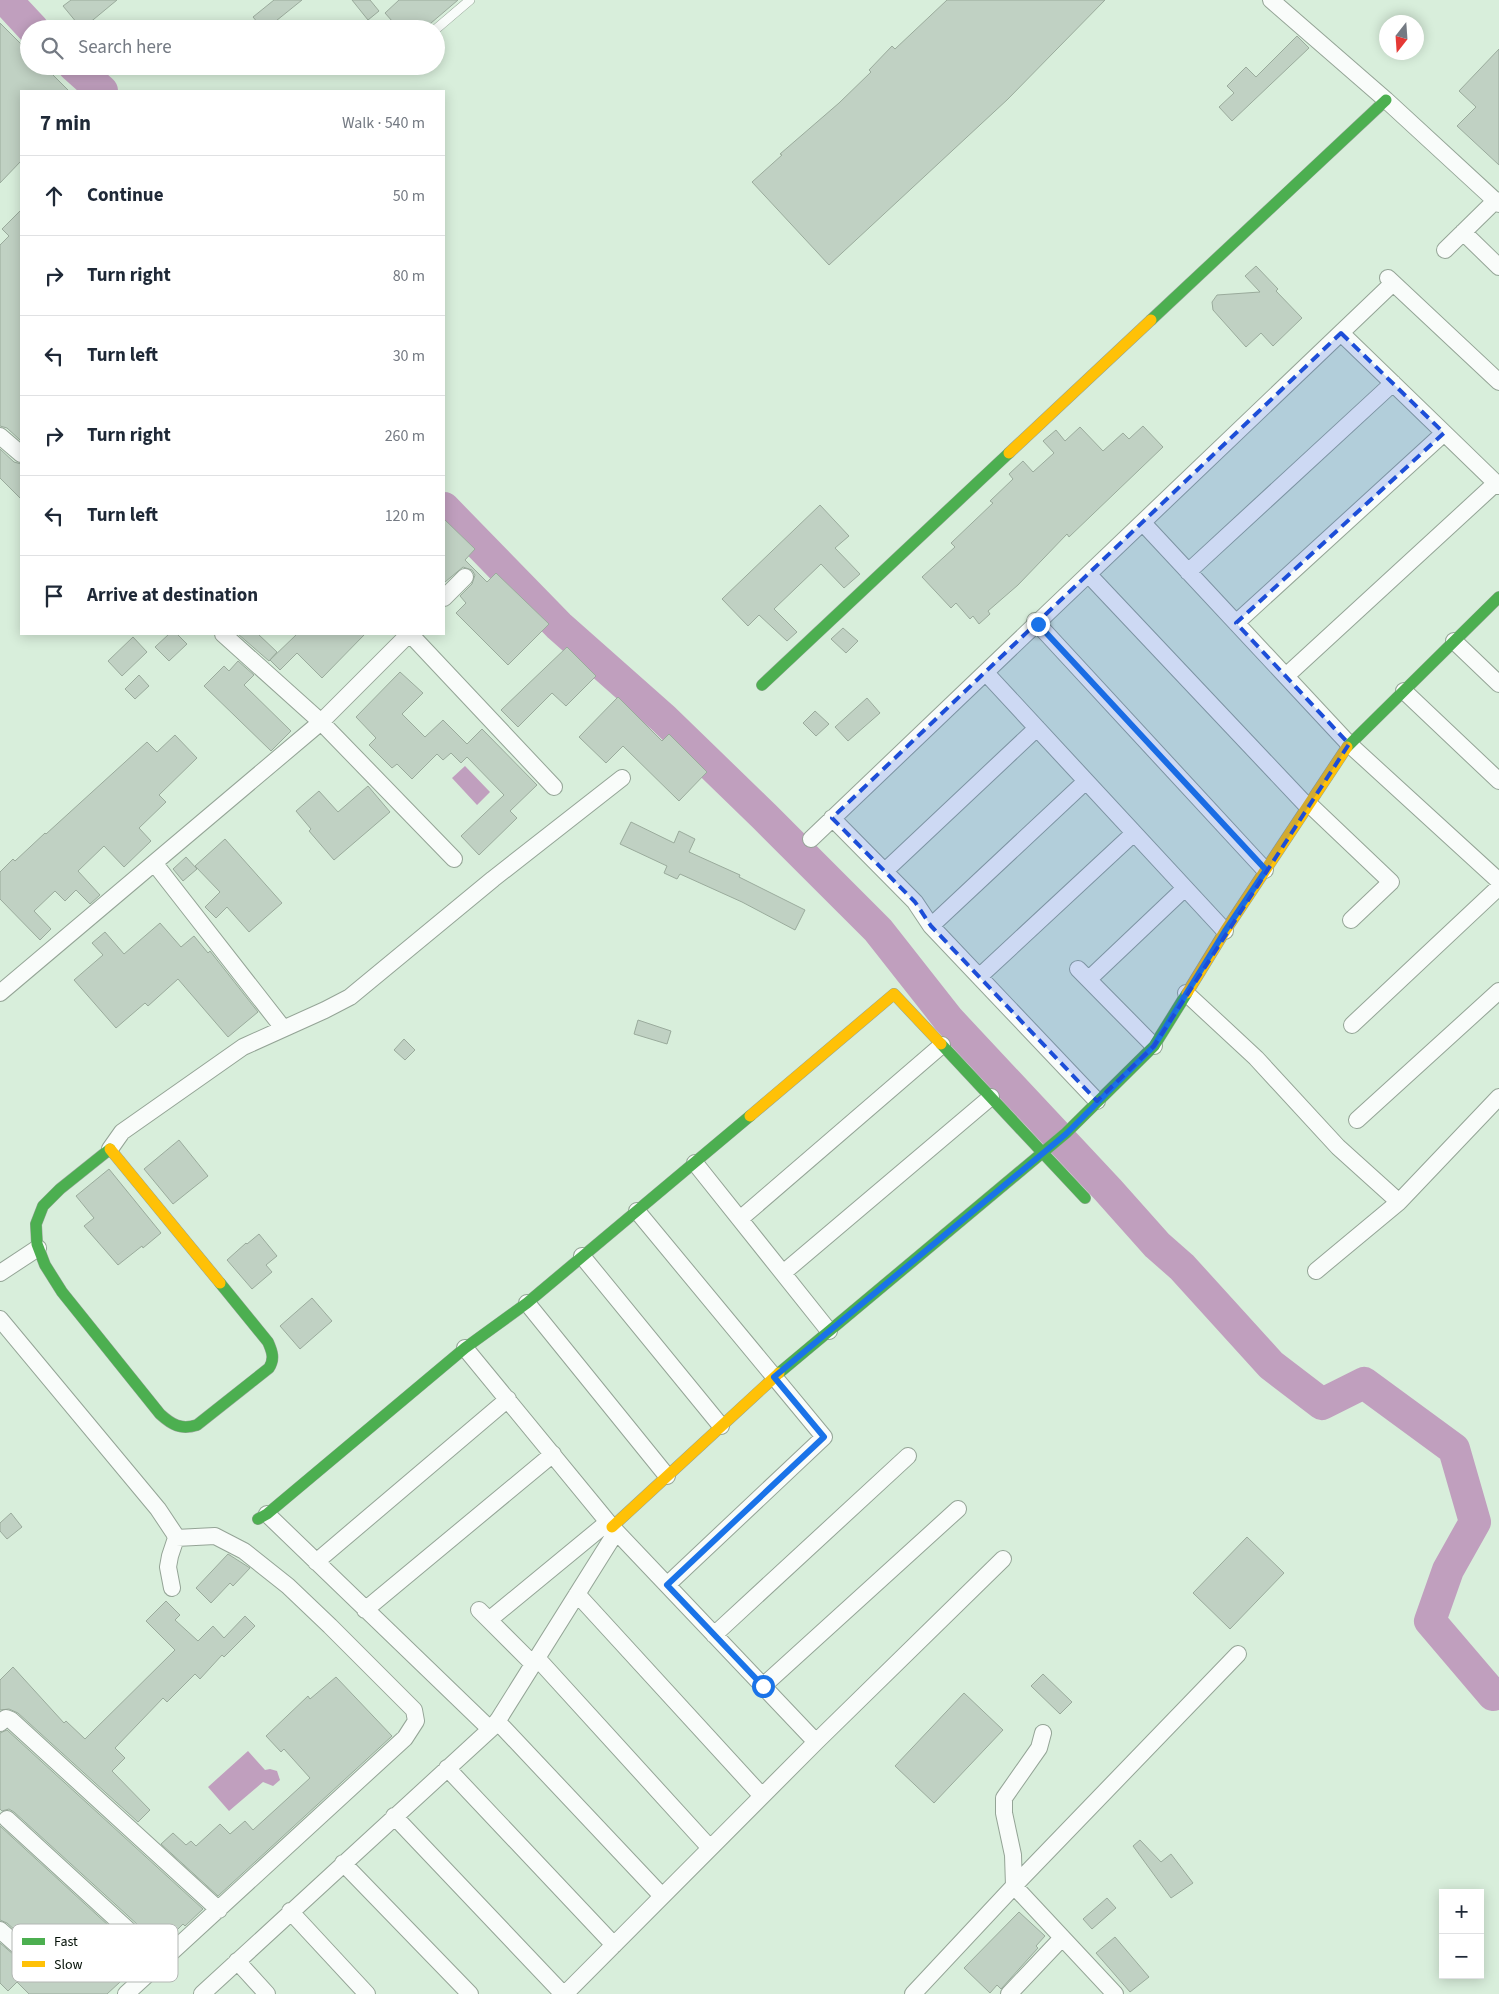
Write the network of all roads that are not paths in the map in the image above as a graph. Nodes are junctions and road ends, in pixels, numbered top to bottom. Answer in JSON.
{"nodes":[{"id":1,"x":470,"y":0,"type":"edge"},
{"id":2,"x":1271,"y":0,"type":"edge"},
{"id":3,"x":445,"y":21,"type":"edge"},
{"id":4,"x":1386,"y":100,"type":"junction"},
{"id":5,"x":1496,"y":197,"type":"edge"},
{"id":6,"x":1463,"y":232,"type":"junction"},
{"id":7,"x":1445,"y":250,"type":"dead end"},
{"id":8,"x":1499,"y":267,"type":"edge"},
{"id":9,"x":1341,"y":333,"type":"junction"},
{"id":10,"x":1499,"y":382,"type":"edge"},
{"id":11,"x":1393,"y":383,"type":"junction"},
{"id":12,"x":1444,"y":433,"type":"junction"},
{"id":13,"x":0,"y":436,"type":"edge"},
{"id":14,"x":20,"y":453,"type":"edge"},
{"id":15,"x":1497,"y":484,"type":"edge"},
{"id":16,"x":1142,"y":523,"type":"junction"},
{"id":17,"x":1188,"y":572,"type":"junction"},
{"id":18,"x":1089,"y":575,"type":"junction"},
{"id":19,"x":465,"y":577,"type":"dead end"},
{"id":20,"x":445,"y":597,"type":"edge"},
{"id":21,"x":1499,"y":597,"type":"edge"},
{"id":22,"x":1036,"y":622,"type":"junction"},
{"id":23,"x":1236,"y":623,"type":"junction"},
{"id":24,"x":224,"y":635,"type":"edge"},
{"id":25,"x":408,"y":635,"type":"edge"},
{"id":26,"x":410,"y":635,"type":"edge"},
{"id":27,"x":1454,"y":641,"type":"junction"},
{"id":28,"x":986,"y":673,"type":"junction"},
{"id":29,"x":1286,"y":676,"type":"junction"},
{"id":30,"x":1499,"y":684,"type":"edge"},
{"id":31,"x":762,"y":685,"type":"dead end"},
{"id":32,"x":1404,"y":691,"type":"junction"},
{"id":33,"x":321,"y":722,"type":"junction"},
{"id":34,"x":1038,"y":728,"type":"junction"},
{"id":35,"x":1349,"y":744,"type":"junction"},
{"id":36,"x":622,"y":778,"type":"dead end"},
{"id":37,"x":1086,"y":781,"type":"junction"},
{"id":38,"x":1499,"y":781,"type":"edge"},
{"id":39,"x":554,"y":788,"type":"dead end"},
{"id":40,"x":1308,"y":806,"type":"junction"},
{"id":41,"x":832,"y":818,"type":"junction"},
{"id":42,"x":1134,"y":833,"type":"junction"},
{"id":43,"x":811,"y":839,"type":"dead end"},
{"id":44,"x":454,"y":859,"type":"dead end"},
{"id":45,"x":155,"y":864,"type":"junction"},
{"id":46,"x":1266,"y":870,"type":"junction"},
{"id":47,"x":885,"y":871,"type":"junction"},
{"id":48,"x":1499,"y":881,"type":"edge"},
{"id":49,"x":1499,"y":887,"type":"edge"},
{"id":50,"x":1185,"y":888,"type":"junction"},
{"id":51,"x":1351,"y":920,"type":"dead end"},
{"id":52,"x":931,"y":926,"type":"junction"},
{"id":53,"x":1225,"y":931,"type":"junction"},
{"id":54,"x":980,"y":976,"type":"junction"},
{"id":55,"x":1499,"y":991,"type":"edge"},
{"id":56,"x":0,"y":993,"type":"edge"},
{"id":57,"x":1186,"y":993,"type":"junction"},
{"id":58,"x":1352,"y":1025,"type":"dead end"},
{"id":59,"x":283,"y":1028,"type":"junction"},
{"id":60,"x":942,"y":1045,"type":"junction"},
{"id":61,"x":1154,"y":1046,"type":"junction"},
{"id":62,"x":991,"y":1097,"type":"junction"},
{"id":63,"x":1499,"y":1097,"type":"edge"},
{"id":64,"x":1097,"y":1102,"type":"junction"},
{"id":65,"x":1357,"y":1120,"type":"dead end"},
{"id":66,"x":110,"y":1148,"type":"junction"},
{"id":67,"x":1046,"y":1150,"type":"junction"},
{"id":68,"x":695,"y":1164,"type":"junction"},
{"id":69,"x":1086,"y":1198,"type":"dead end"},
{"id":70,"x":1399,"y":1202,"type":"junction"},
{"id":71,"x":638,"y":1211,"type":"junction"},
{"id":72,"x":740,"y":1219,"type":"junction"},
{"id":73,"x":38,"y":1248,"type":"junction"},
{"id":74,"x":582,"y":1256,"type":"junction"},
{"id":75,"x":1316,"y":1271,"type":"dead end"},
{"id":76,"x":783,"y":1273,"type":"junction"},
{"id":77,"x":0,"y":1274,"type":"edge"},
{"id":78,"x":526,"y":1303,"type":"junction"},
{"id":79,"x":0,"y":1319,"type":"edge"},
{"id":80,"x":829,"y":1331,"type":"junction"},
{"id":81,"x":465,"y":1348,"type":"junction"},
{"id":82,"x":774,"y":1377,"type":"junction"},
{"id":83,"x":508,"y":1399,"type":"junction"},
{"id":84,"x":720,"y":1426,"type":"junction"},
{"id":85,"x":552,"y":1454,"type":"junction"},
{"id":86,"x":908,"y":1456,"type":"dead end"},
{"id":87,"x":667,"y":1476,"type":"junction"},
{"id":88,"x":958,"y":1509,"type":"dead end"},
{"id":89,"x":262,"y":1517,"type":"joint"},
{"id":90,"x":612,"y":1527,"type":"junction"},
{"id":91,"x":176,"y":1538,"type":"junction"},
{"id":92,"x":1003,"y":1559,"type":"dead end"},
{"id":93,"x":316,"y":1562,"type":"junction"},
{"id":94,"x":667,"y":1585,"type":"junction"},
{"id":95,"x":172,"y":1588,"type":"dead end"},
{"id":96,"x":577,"y":1594,"type":"junction"},
{"id":97,"x":365,"y":1610,"type":"junction"},
{"id":98,"x":714,"y":1635,"type":"junction"},
{"id":99,"x":1238,"y":1654,"type":"dead end"},
{"id":100,"x":535,"y":1661,"type":"junction"},
{"id":101,"x":763,"y":1686,"type":"junction"},
{"id":102,"x":0,"y":1723,"type":"edge"},
{"id":103,"x":494,"y":1725,"type":"junction"},
{"id":104,"x":1043,"y":1733,"type":"dead end"},
{"id":105,"x":816,"y":1742,"type":"junction"},
{"id":106,"x":447,"y":1768,"type":"junction"},
{"id":107,"x":762,"y":1796,"type":"junction"},
{"id":108,"x":394,"y":1816,"type":"junction"},
{"id":109,"x":7,"y":1819,"type":"dead end"},
{"id":110,"x":710,"y":1848,"type":"junction"},
{"id":111,"x":343,"y":1863,"type":"junction"},
{"id":112,"x":1014,"y":1886,"type":"junction"},
{"id":113,"x":662,"y":1896,"type":"junction"},
{"id":114,"x":219,"y":1910,"type":"junction"},
{"id":115,"x":290,"y":1911,"type":"junction"},
{"id":116,"x":122,"y":1924,"type":"edge"},
{"id":117,"x":0,"y":1930,"type":"edge"},
{"id":118,"x":1062,"y":1938,"type":"junction"},
{"id":119,"x":12,"y":1941,"type":"edge"},
{"id":120,"x":614,"y":1945,"type":"junction"},
{"id":121,"x":178,"y":1947,"type":"edge"},
{"id":122,"x":237,"y":1961,"type":"junction"},
{"id":123,"x":139,"y":1982,"type":"edge"},
{"id":124,"x":126,"y":1994,"type":"edge"},
{"id":125,"x":202,"y":1994,"type":"edge"},
{"id":126,"x":267,"y":1994,"type":"edge"},
{"id":127,"x":367,"y":1994,"type":"edge"},
{"id":128,"x":470,"y":1994,"type":"edge"},
{"id":129,"x":564,"y":1994,"type":"edge"},
{"id":130,"x":913,"y":1994,"type":"edge"},
{"id":131,"x":1009,"y":1994,"type":"edge"},
{"id":132,"x":1115,"y":1994,"type":"edge"}],
"edges":[{"from":1,"to":3,"type":"lane"},
{"from":2,"to":4,"type":"street"},
{"from":4,"to":5,"type":"street"},
{"from":4,"to":31,"type":"street"},
{"from":5,"to":6,"type":"street"},
{"from":6,"to":7,"type":"street"},
{"from":6,"to":8,"type":"street"},
{"from":9,"to":10,"type":"street"},
{"from":9,"to":11,"type":"street"},
{"from":9,"to":16,"type":"street"},
{"from":11,"to":12,"type":"street"},
{"from":11,"to":17,"type":"street"},
{"from":12,"to":15,"type":"street"},
{"from":12,"to":23,"type":"street"},
{"from":13,"to":14,"type":"street"},
{"from":15,"to":29,"type":"street"},
{"from":16,"to":17,"type":"street"},
{"from":16,"to":18,"type":"street"},
{"from":17,"to":23,"type":"street"},
{"from":18,"to":22,"type":"street"},
{"from":18,"to":40,"type":"street"},
{"from":19,"to":20,"type":"street"},
{"from":21,"to":27,"type":"street"},
{"from":22,"to":28,"type":"street"},
{"from":22,"to":46,"type":"street"},
{"from":23,"to":29,"type":"street"},
{"from":24,"to":33,"type":"street"},
{"from":25,"to":33,"type":"street"},
{"from":26,"to":39,"type":"street"},
{"from":27,"to":30,"type":"street"},
{"from":27,"to":32,"type":"street"},
{"from":28,"to":34,"type":"street"},
{"from":28,"to":41,"type":"street"},
{"from":29,"to":35,"type":"street"},
{"from":32,"to":35,"type":"street"},
{"from":32,"to":38,"type":"street"},
{"from":33,"to":44,"type":"street"},
{"from":33,"to":45,"type":"street"},
{"from":34,"to":37,"type":"street"},
{"from":34,"to":47,"type":"street"},
{"from":35,"to":40,"type":"street"},
{"from":35,"to":48,"type":"street"},
{"from":36,"to":59,"type":"street"},
{"from":37,"to":42,"type":"street"},
{"from":37,"to":52,"type":"street"},
{"from":40,"to":46,"type":"street"},
{"from":40,"to":51,"type":"street"},
{"from":41,"to":43,"type":"street"},
{"from":41,"to":47,"type":"street"},
{"from":42,"to":50,"type":"street"},
{"from":42,"to":54,"type":"street"},
{"from":45,"to":56,"type":"street"},
{"from":45,"to":59,"type":"street"},
{"from":46,"to":53,"type":"street"},
{"from":47,"to":52,"type":"street"},
{"from":49,"to":58,"type":"street"},
{"from":50,"to":53,"type":"street"},
{"from":50,"to":61,"type":"street"},
{"from":52,"to":54,"type":"street"},
{"from":53,"to":57,"type":"street"},
{"from":54,"to":64,"type":"street"},
{"from":55,"to":65,"type":"street"},
{"from":57,"to":61,"type":"street"},
{"from":57,"to":70,"type":"street"},
{"from":59,"to":66,"type":"street"},
{"from":60,"to":62,"type":"street"},
{"from":60,"to":68,"type":"street"},
{"from":60,"to":72,"type":"street"},
{"from":61,"to":64,"type":"street"},
{"from":62,"to":67,"type":"street"},
{"from":62,"to":76,"type":"street"},
{"from":63,"to":70,"type":"street"},
{"from":64,"to":67,"type":"street"},
{"from":66,"to":73,"type":"street"},
{"from":66,"to":73,"type":"street"},
{"from":67,"to":69,"type":"street"},
{"from":67,"to":80,"type":"street"},
{"from":68,"to":71,"type":"street"},
{"from":68,"to":72,"type":"street"},
{"from":70,"to":75,"type":"street"},
{"from":71,"to":74,"type":"street"},
{"from":71,"to":82,"type":"street"},
{"from":72,"to":76,"type":"street"},
{"from":73,"to":77,"type":"street"},
{"from":74,"to":78,"type":"street"},
{"from":74,"to":84,"type":"street"},
{"from":76,"to":80,"type":"street"},
{"from":78,"to":81,"type":"street"},
{"from":78,"to":87,"type":"street"},
{"from":79,"to":91,"type":"street"},
{"from":80,"to":82,"type":"street"},
{"from":81,"to":83,"type":"street"},
{"from":81,"to":89,"type":"street"},
{"from":82,"to":84,"type":"street"},
{"from":82,"to":94,"type":"street"},
{"from":83,"to":85,"type":"street"},
{"from":83,"to":93,"type":"street"},
{"from":84,"to":87,"type":"street"},
{"from":85,"to":90,"type":"street"},
{"from":85,"to":97,"type":"street"},
{"from":86,"to":98,"type":"street"},
{"from":87,"to":90,"type":"street"},
{"from":88,"to":101,"type":"street"},
{"from":89,"to":93,"type":"street"},
{"from":90,"to":94,"type":"street"},
{"from":90,"to":96,"type":"street"},
{"from":90,"to":100,"type":"street"},
{"from":91,"to":95,"type":"street"},
{"from":91,"to":114,"type":"street"},
{"from":92,"to":105,"type":"street"},
{"from":93,"to":97,"type":"street"},
{"from":94,"to":98,"type":"street"},
{"from":96,"to":100,"type":"street"},
{"from":96,"to":107,"type":"street"},
{"from":97,"to":103,"type":"street"},
{"from":98,"to":101,"type":"street"},
{"from":99,"to":112,"type":"street"},
{"from":100,"to":103,"type":"street"},
{"from":100,"to":110,"type":"street"},
{"from":101,"to":105,"type":"street"},
{"from":102,"to":114,"type":"street"},
{"from":103,"to":106,"type":"street"},
{"from":103,"to":113,"type":"street"},
{"from":104,"to":112,"type":"street"},
{"from":105,"to":107,"type":"street"},
{"from":106,"to":108,"type":"street"},
{"from":106,"to":120,"type":"street"},
{"from":107,"to":110,"type":"street"},
{"from":108,"to":111,"type":"street"},
{"from":108,"to":129,"type":"street"},
{"from":109,"to":116,"type":"street"},
{"from":110,"to":113,"type":"street"},
{"from":111,"to":115,"type":"street"},
{"from":111,"to":128,"type":"street"},
{"from":112,"to":118,"type":"street"},
{"from":112,"to":130,"type":"street"},
{"from":113,"to":120,"type":"street"},
{"from":114,"to":121,"type":"street"},
{"from":115,"to":122,"type":"street"},
{"from":115,"to":127,"type":"street"},
{"from":117,"to":119,"type":"street"},
{"from":118,"to":131,"type":"street"},
{"from":118,"to":132,"type":"street"},
{"from":120,"to":129,"type":"street"},
{"from":122,"to":125,"type":"street"},
{"from":122,"to":126,"type":"street"},
{"from":123,"to":124,"type":"street"}]}
